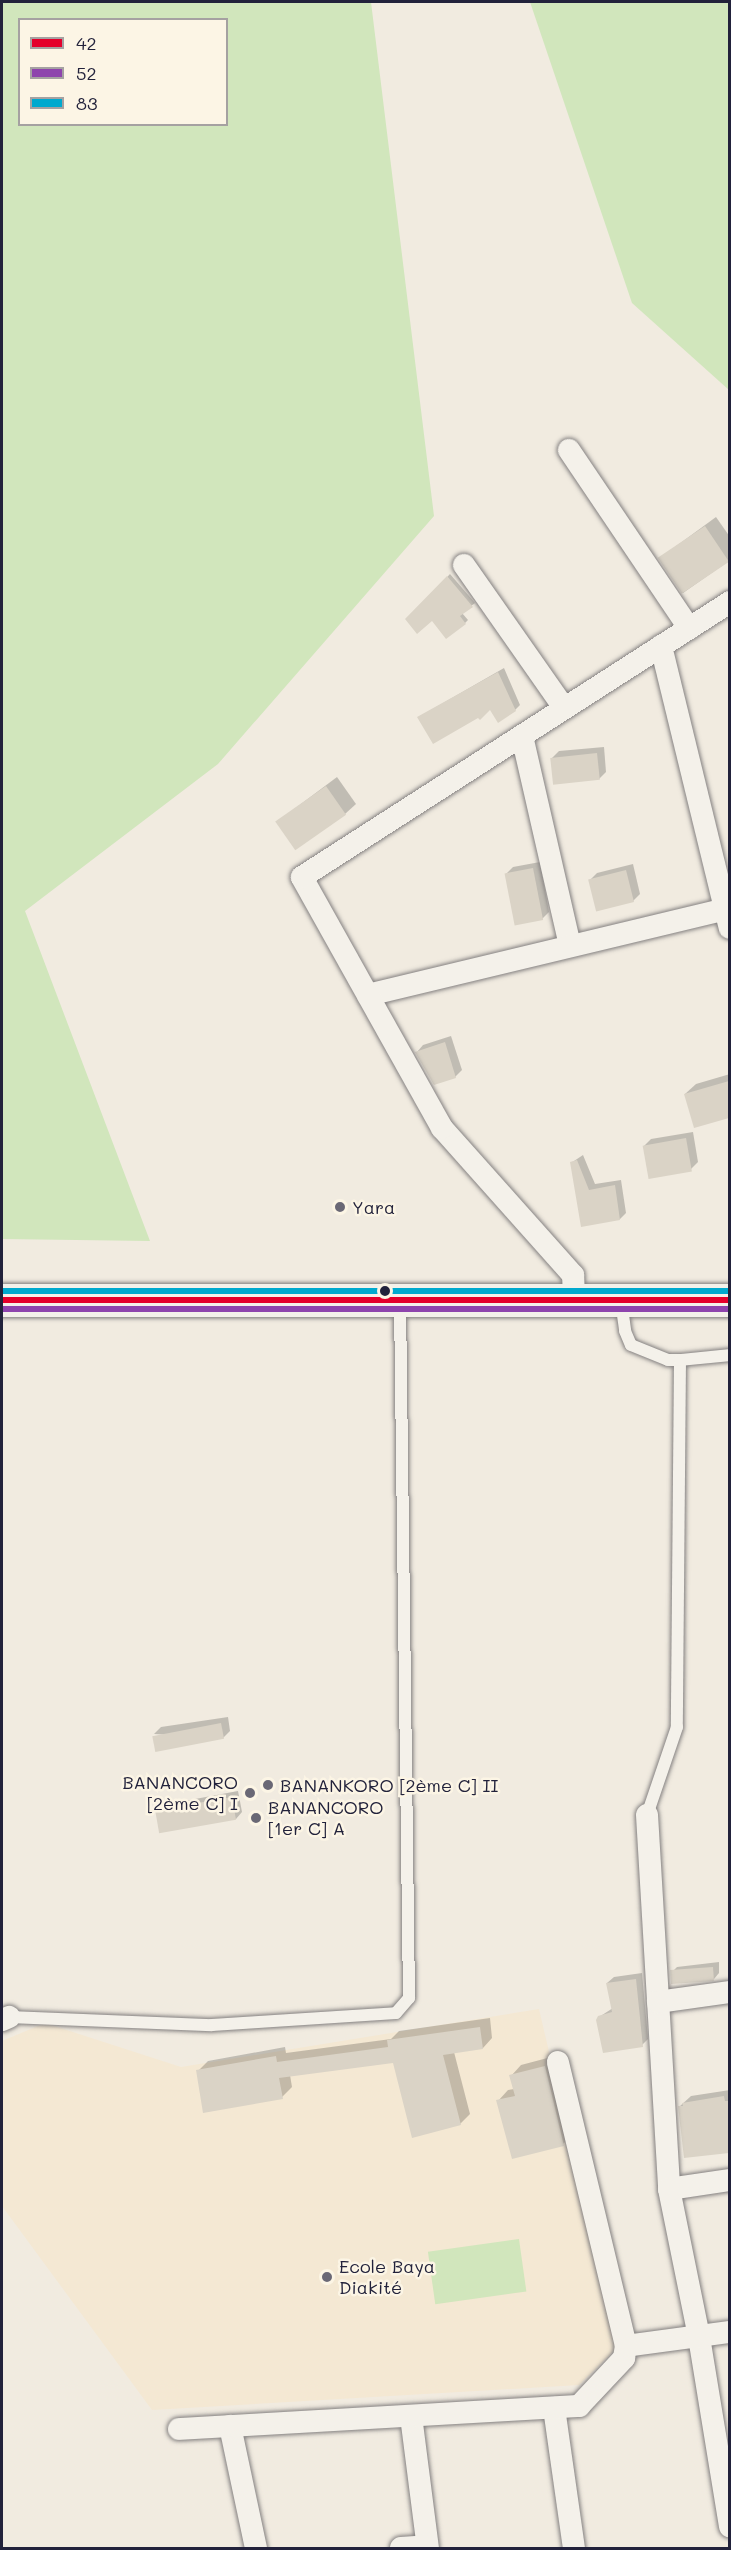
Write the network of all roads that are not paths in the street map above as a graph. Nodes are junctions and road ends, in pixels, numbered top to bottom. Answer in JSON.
{"nodes":[{"id":1,"x":569,"y":450,"type":"dead end"},
{"id":2,"x":464,"y":565,"type":"dead end"},
{"id":3,"x":729,"y":602,"type":"edge"},
{"id":4,"x":689,"y":628,"type":"junction"},
{"id":5,"x":661,"y":646,"type":"junction"},
{"id":6,"x":564,"y":708,"type":"junction"},
{"id":7,"x":522,"y":736,"type":"junction"},
{"id":8,"x":727,"y":918,"type":"edge"},
{"id":9,"x":570,"y":946,"type":"junction"},
{"id":10,"x":368,"y":995,"type":"junction"},
{"id":11,"x":2,"y":1300,"type":"edge"},
{"id":12,"x":400,"y":1300,"type":"junction"},
{"id":13,"x":574,"y":1300,"type":"junction"},
{"id":14,"x":621,"y":1300,"type":"junction"},
{"id":15,"x":729,"y":1300,"type":"edge"},
{"id":16,"x":729,"y":1355,"type":"edge"},
{"id":17,"x":680,"y":1360,"type":"junction"},
{"id":18,"x":647,"y":1815,"type":"joint"},
{"id":19,"x":729,"y":1992,"type":"edge"},
{"id":20,"x":658,"y":2002,"type":"junction"},
{"id":21,"x":4,"y":2018,"type":"edge"},
{"id":22,"x":558,"y":2062,"type":"dead end"},
{"id":23,"x":729,"y":2180,"type":"edge"},
{"id":24,"x":669,"y":2189,"type":"junction"},
{"id":25,"x":729,"y":2332,"type":"edge"},
{"id":26,"x":699,"y":2337,"type":"junction"},
{"id":27,"x":626,"y":2346,"type":"junction"},
{"id":28,"x":554,"y":2408,"type":"junction"},
{"id":29,"x":411,"y":2416,"type":"junction"},
{"id":30,"x":230,"y":2427,"type":"junction"},
{"id":31,"x":179,"y":2429,"type":"dead end"},
{"id":32,"x":729,"y":2526,"type":"edge"},
{"id":33,"x":428,"y":2547,"type":"edge"},
{"id":34,"x":256,"y":2548,"type":"edge"},
{"id":35,"x":401,"y":2548,"type":"edge"},
{"id":36,"x":574,"y":2548,"type":"edge"}],
"edges":[{"from":1,"to":4,"type":"street"},
{"from":2,"to":6,"type":"street"},
{"from":3,"to":4,"type":"street"},
{"from":4,"to":5,"type":"street"},
{"from":5,"to":6,"type":"street"},
{"from":5,"to":8,"type":"street"},
{"from":6,"to":7,"type":"street"},
{"from":7,"to":9,"type":"street"},
{"from":7,"to":10,"type":"street"},
{"from":8,"to":9,"type":"street"},
{"from":9,"to":10,"type":"street"},
{"from":10,"to":13,"type":"street"},
{"from":11,"to":12,"type":"highway"},
{"from":12,"to":13,"type":"highway"},
{"from":12,"to":21,"type":"lane"},
{"from":13,"to":14,"type":"highway"},
{"from":14,"to":15,"type":"highway"},
{"from":14,"to":17,"type":"lane"},
{"from":16,"to":17,"type":"lane"},
{"from":17,"to":18,"type":"lane"},
{"from":18,"to":20,"type":"street"},
{"from":19,"to":20,"type":"street"},
{"from":20,"to":24,"type":"street"},
{"from":22,"to":27,"type":"street"},
{"from":23,"to":24,"type":"street"},
{"from":24,"to":26,"type":"street"},
{"from":25,"to":26,"type":"street"},
{"from":26,"to":27,"type":"street"},
{"from":26,"to":32,"type":"street"},
{"from":27,"to":28,"type":"street"},
{"from":28,"to":29,"type":"street"},
{"from":28,"to":36,"type":"street"},
{"from":29,"to":30,"type":"street"},
{"from":29,"to":33,"type":"street"},
{"from":30,"to":31,"type":"street"},
{"from":30,"to":34,"type":"street"},
{"from":33,"to":35,"type":"street"}]}
